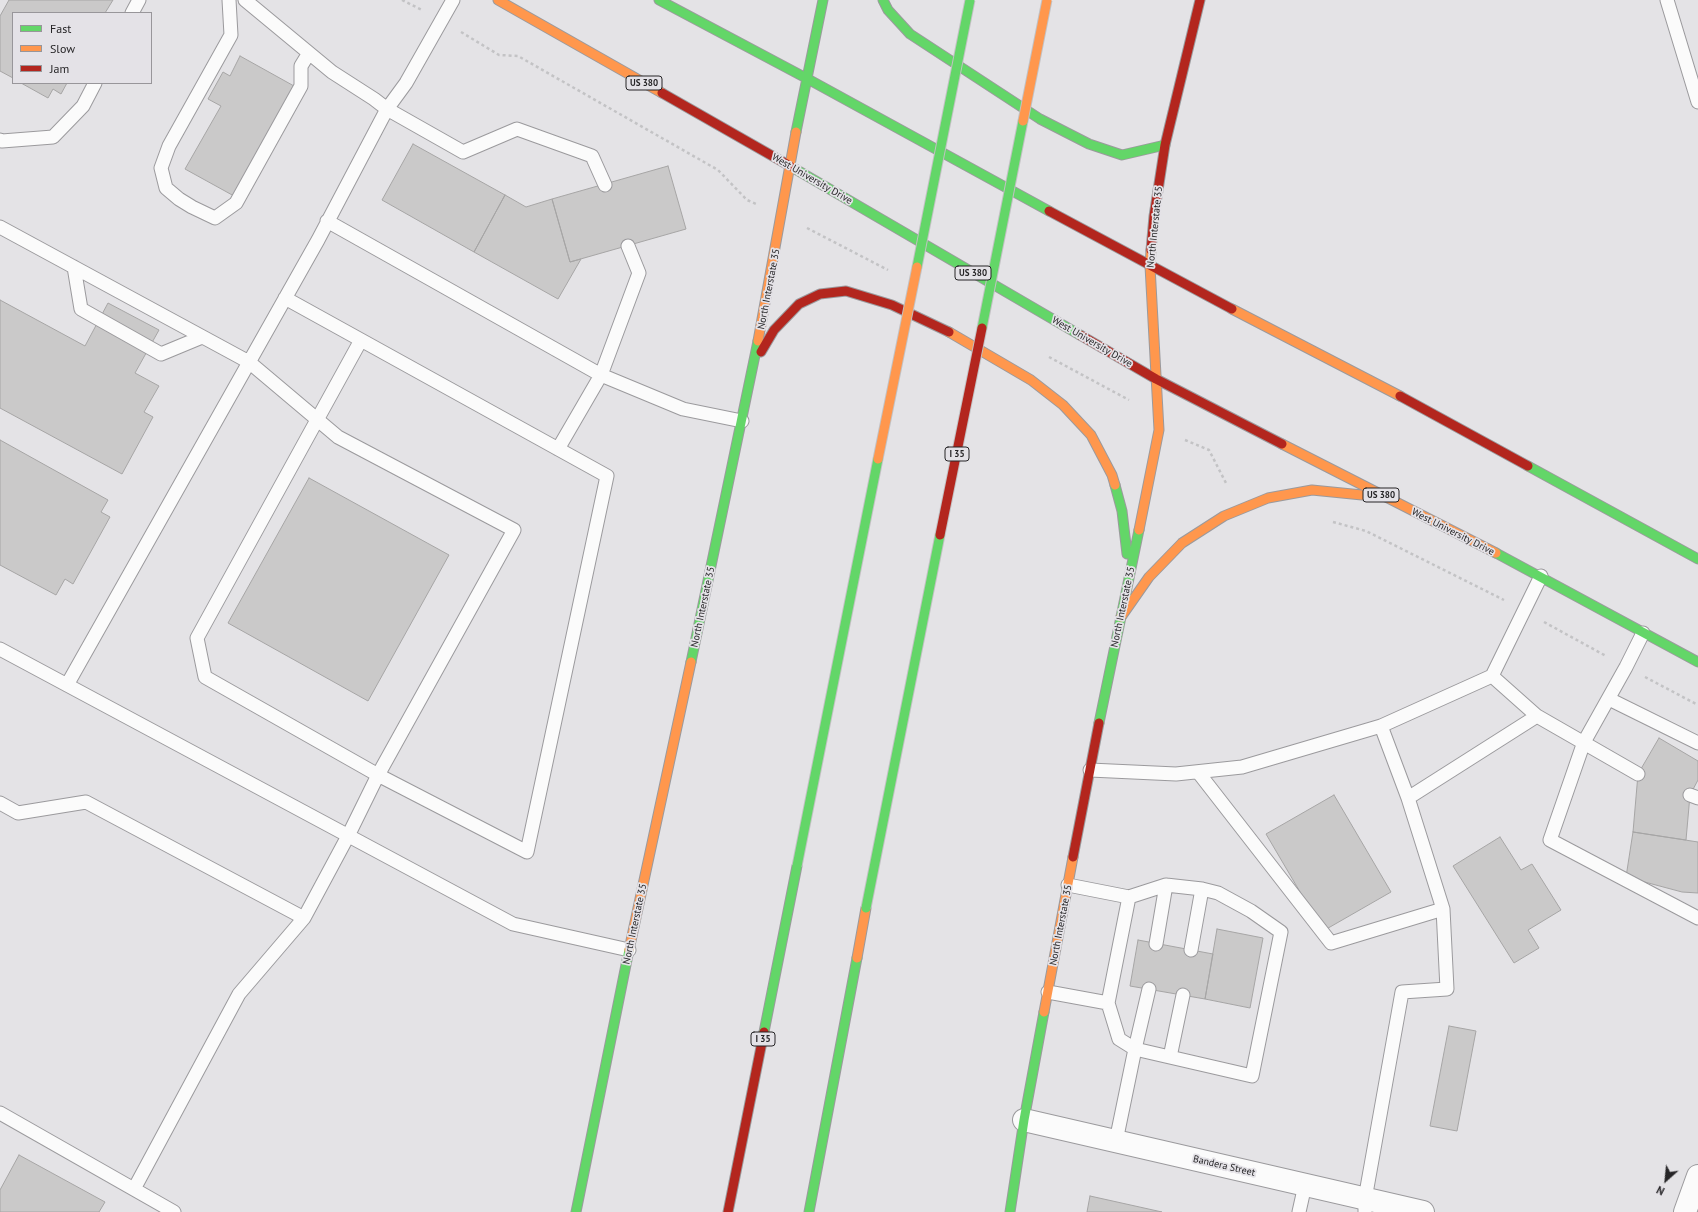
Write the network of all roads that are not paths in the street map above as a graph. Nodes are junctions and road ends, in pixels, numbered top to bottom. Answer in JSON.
{"nodes":[{"id":1,"x":139,"y":0,"type":"edge"},
{"id":2,"x":229,"y":0,"type":"edge"},
{"id":3,"x":245,"y":0,"type":"edge"},
{"id":4,"x":453,"y":0,"type":"edge"},
{"id":5,"x":498,"y":0,"type":"edge"},
{"id":6,"x":659,"y":0,"type":"edge"},
{"id":7,"x":823,"y":0,"type":"edge"},
{"id":8,"x":883,"y":0,"type":"edge"},
{"id":9,"x":970,"y":0,"type":"edge"},
{"id":10,"x":1047,"y":0,"type":"edge"},
{"id":11,"x":1200,"y":0,"type":"edge"},
{"id":12,"x":1667,"y":0,"type":"edge"},
{"id":13,"x":133,"y":12,"type":"edge"},
{"id":14,"x":309,"y":53,"type":"junction"},
{"id":15,"x":806,"y":78,"type":"junction"},
{"id":16,"x":94,"y":84,"type":"edge"},
{"id":17,"x":1698,"y":102,"type":"edge"},
{"id":18,"x":387,"y":109,"type":"junction"},
{"id":19,"x":0,"y":140,"type":"edge"},
{"id":20,"x":1166,"y":145,"type":"junction"},
{"id":21,"x":790,"y":166,"type":"junction"},
{"id":22,"x":605,"y":185,"type":"dead end"},
{"id":23,"x":327,"y":221,"type":"junction"},
{"id":24,"x":0,"y":228,"type":"edge"},
{"id":25,"x":628,"y":246,"type":"dead end"},
{"id":26,"x":1150,"y":266,"type":"junction"},
{"id":27,"x":74,"y":267,"type":"junction"},
{"id":28,"x":285,"y":298,"type":"junction"},
{"id":29,"x":202,"y":337,"type":"junction"},
{"id":30,"x":361,"y":340,"type":"junction"},
{"id":31,"x":755,"y":360,"type":"junction"},
{"id":32,"x":249,"y":362,"type":"junction"},
{"id":33,"x":601,"y":375,"type":"junction"},
{"id":34,"x":1156,"y":379,"type":"junction"},
{"id":35,"x":318,"y":420,"type":"junction"},
{"id":36,"x":742,"y":421,"type":"junction"},
{"id":37,"x":558,"y":449,"type":"junction"},
{"id":38,"x":1384,"y":497,"type":"junction"},
{"id":39,"x":1698,"y":559,"type":"edge"},
{"id":40,"x":1541,"y":576,"type":"junction"},
{"id":41,"x":1127,"y":592,"type":"junction"},
{"id":42,"x":1121,"y":617,"type":"junction"},
{"id":43,"x":1643,"y":633,"type":"junction"},
{"id":44,"x":0,"y":650,"type":"edge"},
{"id":45,"x":1698,"y":662,"type":"edge"},
{"id":46,"x":1492,"y":676,"type":"junction"},
{"id":47,"x":67,"y":684,"type":"junction"},
{"id":48,"x":1609,"y":699,"type":"junction"},
{"id":49,"x":1537,"y":716,"type":"junction"},
{"id":50,"x":1381,"y":726,"type":"junction"},
{"id":51,"x":1584,"y":742,"type":"junction"},
{"id":52,"x":1698,"y":743,"type":"edge"},
{"id":53,"x":1090,"y":770,"type":"junction"},
{"id":54,"x":1198,"y":772,"type":"junction"},
{"id":55,"x":1638,"y":774,"type":"dead end"},
{"id":56,"x":378,"y":776,"type":"junction"},
{"id":57,"x":1408,"y":798,"type":"junction"},
{"id":58,"x":0,"y":803,"type":"edge"},
{"id":59,"x":348,"y":836,"type":"junction"},
{"id":60,"x":1068,"y":885,"type":"junction"},
{"id":61,"x":1166,"y":885,"type":"junction"},
{"id":62,"x":1202,"y":889,"type":"junction"},
{"id":63,"x":1129,"y":897,"type":"junction"},
{"id":64,"x":1443,"y":909,"type":"junction"},
{"id":65,"x":304,"y":918,"type":"junction"},
{"id":66,"x":1698,"y":918,"type":"edge"},
{"id":67,"x":1156,"y":944,"type":"dead end"},
{"id":68,"x":629,"y":950,"type":"junction"},
{"id":69,"x":1191,"y":950,"type":"dead end"},
{"id":70,"x":1149,"y":989,"type":"dead end"},
{"id":71,"x":1048,"y":992,"type":"junction"},
{"id":72,"x":1183,"y":995,"type":"dead end"},
{"id":73,"x":1108,"y":1003,"type":"junction"},
{"id":74,"x":1136,"y":1049,"type":"junction"},
{"id":75,"x":1170,"y":1056,"type":"junction"},
{"id":76,"x":0,"y":1113,"type":"edge"},
{"id":77,"x":1024,"y":1120,"type":"junction"},
{"id":78,"x":1116,"y":1141,"type":"junction"},
{"id":79,"x":1698,"y":1176,"type":"edge"},
{"id":80,"x":1305,"y":1185,"type":"junction"},
{"id":81,"x":134,"y":1189,"type":"junction"},
{"id":82,"x":1365,"y":1205,"type":"edge"},
{"id":83,"x":174,"y":1212,"type":"edge"},
{"id":84,"x":576,"y":1212,"type":"edge"},
{"id":85,"x":728,"y":1212,"type":"edge"},
{"id":86,"x":810,"y":1212,"type":"edge"},
{"id":87,"x":1010,"y":1212,"type":"edge"},
{"id":88,"x":1299,"y":1212,"type":"edge"},
{"id":89,"x":1423,"y":1212,"type":"edge"},
{"id":90,"x":1685,"y":1212,"type":"edge"}],
"edges":[{"from":1,"to":13,"type":"lane"},
{"from":2,"to":14,"type":"lane"},
{"from":3,"to":14,"type":"lane"},
{"from":4,"to":18,"type":"lane"},
{"from":5,"to":21,"type":"main road","name":"West University Drive","number":"US 380"},
{"from":6,"to":15,"type":"main road"},
{"from":7,"to":15,"type":"main road","name":"North Interstate 35"},
{"from":8,"to":20,"type":"main road"},
{"from":9,"to":85,"type":"main road","number":"I 35","bridge":true},
{"from":10,"to":86,"type":"main road","number":"I 35","bridge":true},
{"from":11,"to":20,"type":"main road","name":"North Interstate 35"},
{"from":12,"to":17,"type":"lane"},
{"from":14,"to":18,"type":"lane"},
{"from":15,"to":21,"type":"main road","name":"North Interstate 35"},
{"from":15,"to":26,"type":"main road"},
{"from":16,"to":19,"type":"lane"},
{"from":18,"to":22,"type":"lane"},
{"from":18,"to":23,"type":"lane"},
{"from":20,"to":26,"type":"main road","name":"North Interstate 35"},
{"from":21,"to":31,"type":"main road","name":"North Interstate 35"},
{"from":21,"to":34,"type":"main road","name":"West University Drive","number":"US 380"},
{"from":23,"to":28,"type":"lane"},
{"from":23,"to":33,"type":"lane"},
{"from":24,"to":27,"type":"lane"},
{"from":25,"to":33,"type":"lane"},
{"from":26,"to":34,"type":"main road","name":"North Interstate 35"},
{"from":26,"to":39,"type":"main road"},
{"from":27,"to":29,"type":"lane"},
{"from":27,"to":29,"type":"lane"},
{"from":28,"to":30,"type":"lane"},
{"from":28,"to":32,"type":"lane"},
{"from":29,"to":32,"type":"lane"},
{"from":30,"to":35,"type":"lane"},
{"from":30,"to":37,"type":"lane"},
{"from":31,"to":36,"type":"main road","name":"North Interstate 35"},
{"from":31,"to":41,"type":"main road"},
{"from":32,"to":35,"type":"lane"},
{"from":32,"to":47,"type":"lane"},
{"from":33,"to":36,"type":"lane"},
{"from":33,"to":37,"type":"lane"},
{"from":34,"to":38,"type":"main road","name":"West University Drive","number":"US 380"},
{"from":34,"to":41,"type":"main road","name":"North Interstate 35"},
{"from":35,"to":56,"type":"lane"},
{"from":35,"to":56,"type":"lane"},
{"from":36,"to":68,"type":"main road","name":"North Interstate 35"},
{"from":37,"to":56,"type":"lane"},
{"from":38,"to":40,"type":"main road","name":"West University Drive","number":"US 380"},
{"from":38,"to":42,"type":"main road"},
{"from":40,"to":43,"type":"main road","name":"West University Drive","number":"US 380"},
{"from":40,"to":46,"type":"lane"},
{"from":41,"to":42,"type":"main road","name":"North Interstate 35"},
{"from":42,"to":53,"type":"main road","name":"North Interstate 35"},
{"from":43,"to":45,"type":"main road","name":"West University Drive","number":"US 380"},
{"from":43,"to":48,"type":"lane"},
{"from":44,"to":47,"type":"lane"},
{"from":46,"to":49,"type":"lane"},
{"from":46,"to":50,"type":"lane"},
{"from":47,"to":59,"type":"lane"},
{"from":48,"to":51,"type":"lane"},
{"from":48,"to":52,"type":"lane"},
{"from":49,"to":51,"type":"lane"},
{"from":49,"to":57,"type":"lane"},
{"from":50,"to":54,"type":"lane"},
{"from":50,"to":57,"type":"lane"},
{"from":51,"to":55,"type":"lane"},
{"from":51,"to":66,"type":"lane"},
{"from":53,"to":54,"type":"lane"},
{"from":53,"to":60,"type":"main road","name":"North Interstate 35"},
{"from":54,"to":64,"type":"lane"},
{"from":56,"to":59,"type":"lane"},
{"from":57,"to":64,"type":"lane"},
{"from":58,"to":65,"type":"lane"},
{"from":59,"to":65,"type":"lane"},
{"from":59,"to":68,"type":"lane"},
{"from":60,"to":63,"type":"lane"},
{"from":60,"to":71,"type":"main road","name":"North Interstate 35"},
{"from":61,"to":62,"type":"lane"},
{"from":61,"to":63,"type":"lane"},
{"from":61,"to":67,"type":"lane"},
{"from":62,"to":69,"type":"lane"},
{"from":62,"to":75,"type":"lane"},
{"from":63,"to":73,"type":"lane"},
{"from":64,"to":82,"type":"lane"},
{"from":65,"to":81,"type":"lane"},
{"from":68,"to":84,"type":"main road","name":"North Interstate 35"},
{"from":70,"to":74,"type":"lane"},
{"from":71,"to":73,"type":"lane"},
{"from":71,"to":77,"type":"main road","name":"North Interstate 35"},
{"from":72,"to":75,"type":"lane"},
{"from":73,"to":74,"type":"lane"},
{"from":74,"to":75,"type":"lane"},
{"from":74,"to":78,"type":"lane"},
{"from":76,"to":81,"type":"lane"},
{"from":77,"to":78,"type":"street","name":"Bandera Street"},
{"from":77,"to":87,"type":"main road","name":"North Interstate 35"},
{"from":78,"to":80,"type":"street","name":"Bandera Street"},
{"from":79,"to":90,"type":"street"},
{"from":80,"to":82,"type":"street","name":"Bandera Street"},
{"from":80,"to":88,"type":"lane"},
{"from":81,"to":83,"type":"lane"},
{"from":82,"to":89,"type":"street","name":"Bandera Street"}]}
